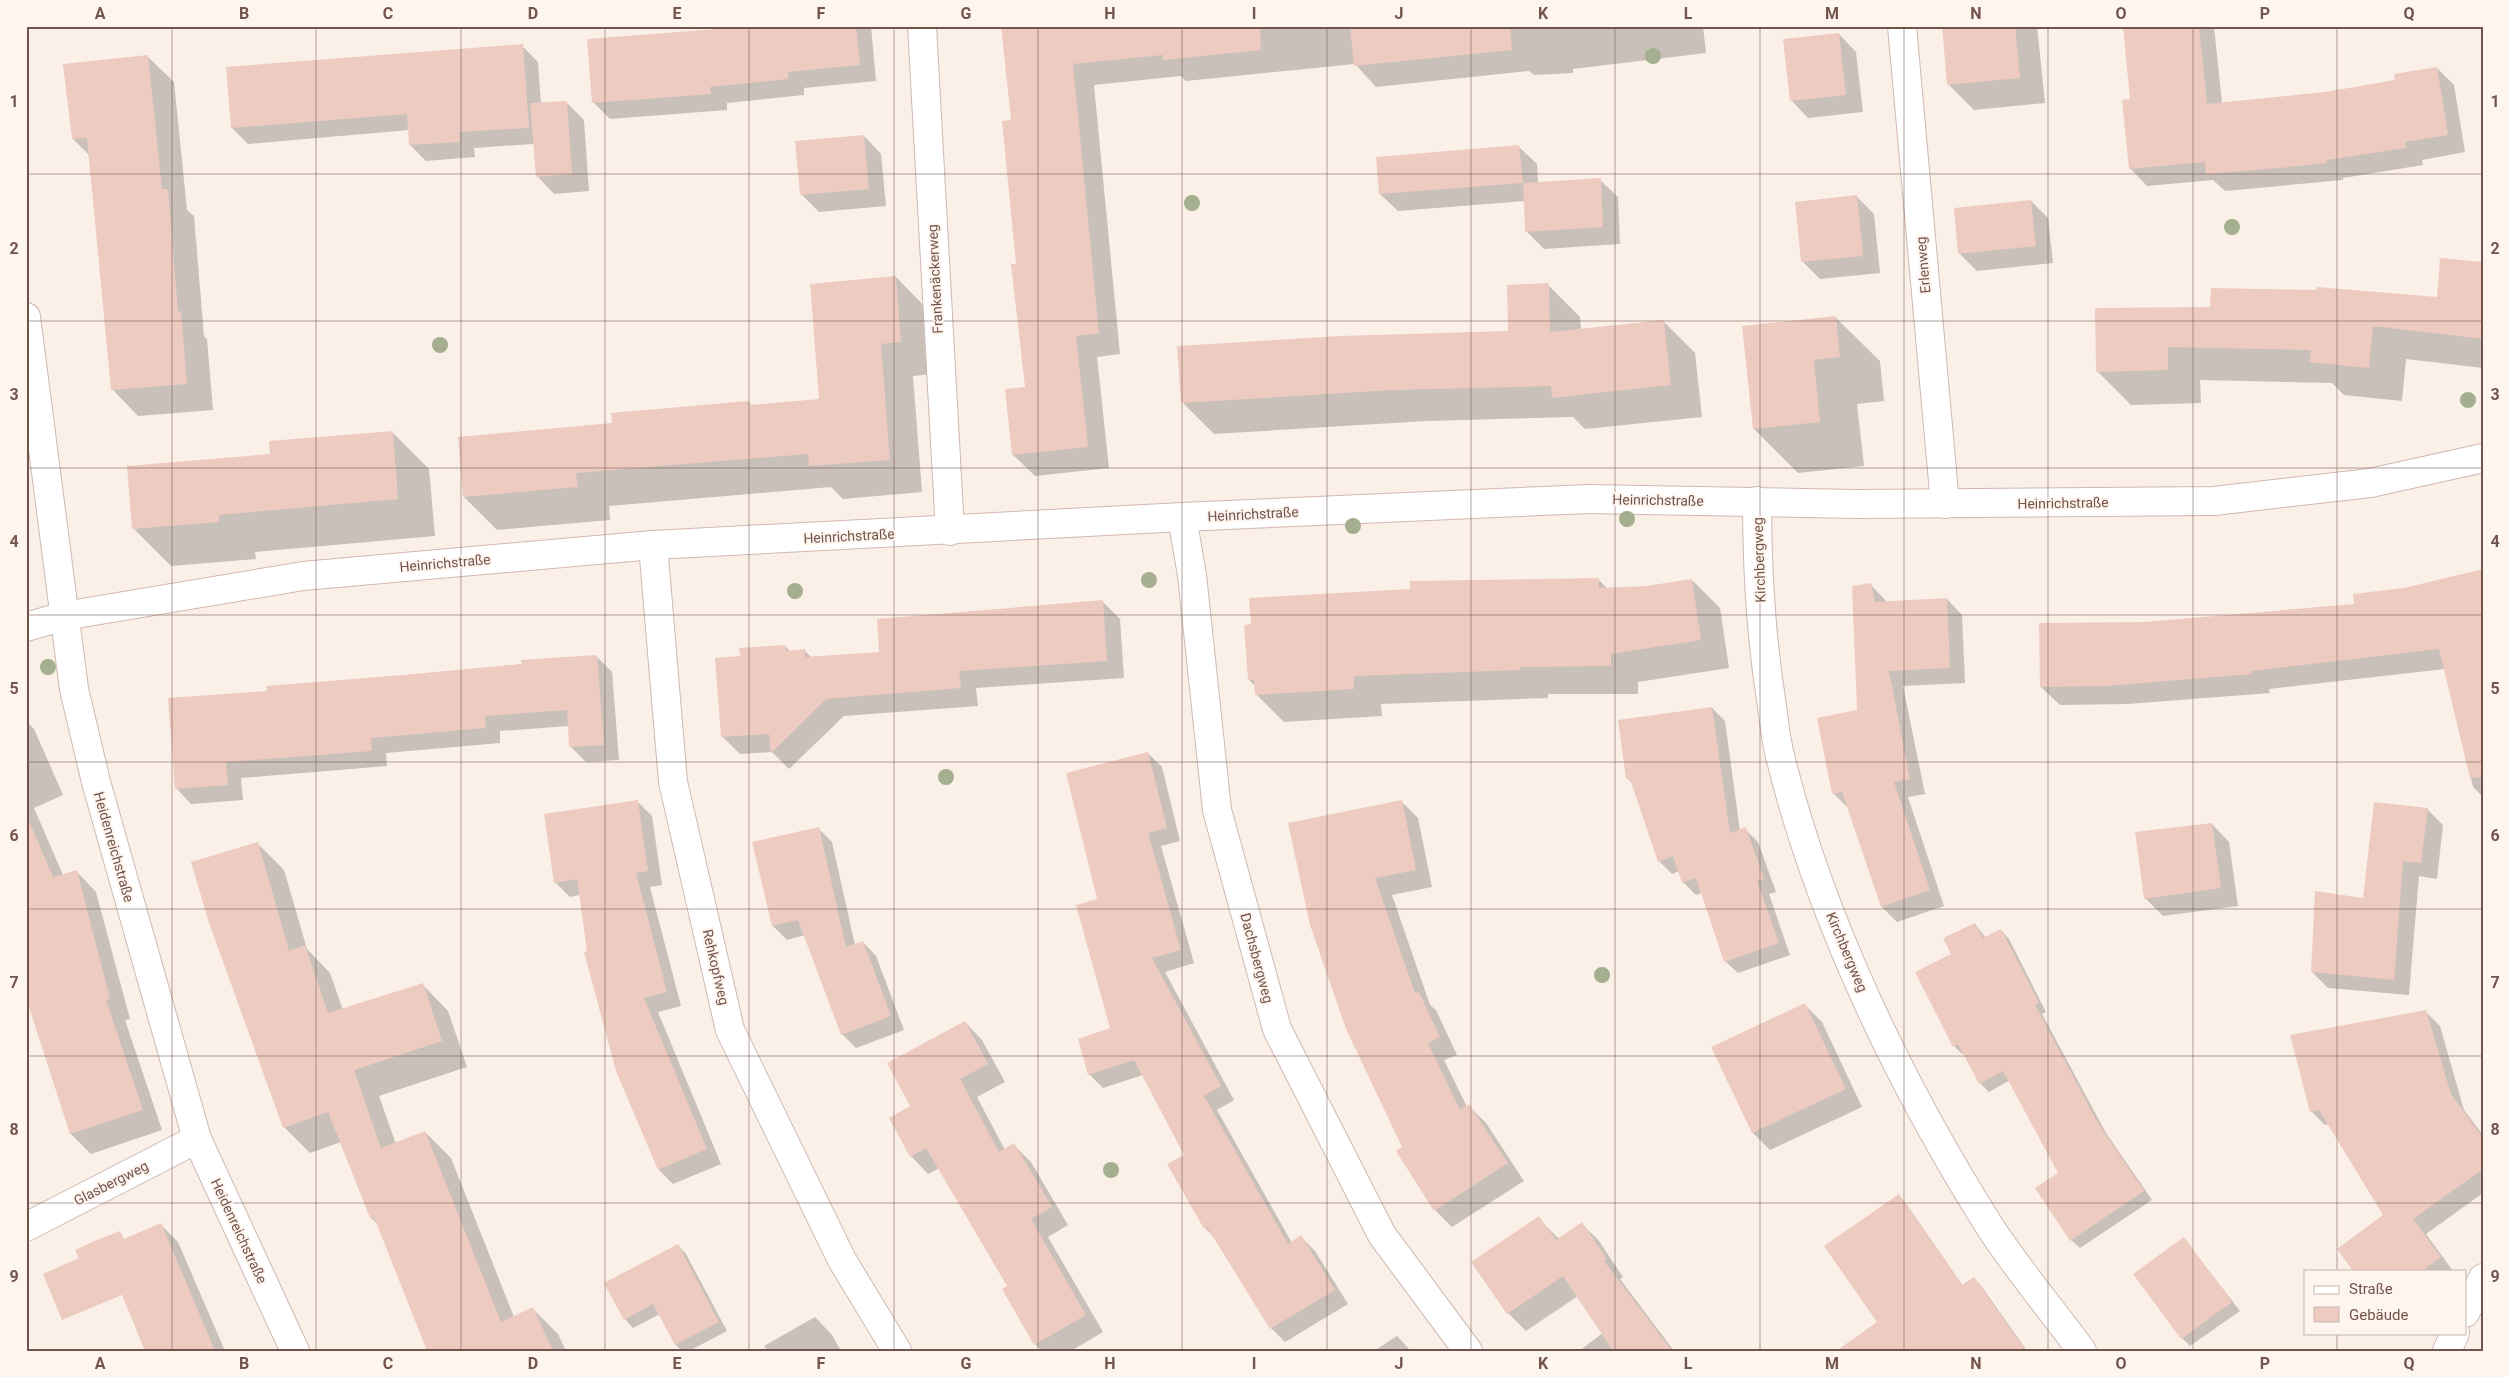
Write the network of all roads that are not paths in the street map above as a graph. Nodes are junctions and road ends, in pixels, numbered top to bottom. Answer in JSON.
{"nodes":[{"id":1,"x":922,"y":26,"type":"edge"},
{"id":2,"x":1902,"y":26,"type":"edge"},
{"id":3,"x":26,"y":317,"type":"edge"},
{"id":4,"x":2483,"y":458,"type":"edge"},
{"id":5,"x":1757,"y":502,"type":"junction"},
{"id":6,"x":1944,"y":504,"type":"junction"},
{"id":7,"x":1182,"y":517,"type":"junction"},
{"id":8,"x":950,"y":531,"type":"junction"},
{"id":9,"x":653,"y":545,"type":"junction"},
{"id":10,"x":64,"y":616,"type":"junction"},
{"id":11,"x":26,"y":627,"type":"edge"},
{"id":12,"x":196,"y":1139,"type":"junction"},
{"id":13,"x":26,"y":1227,"type":"edge"},
{"id":14,"x":2483,"y":1278,"type":"edge"},
{"id":15,"x":2466,"y":1311,"type":"edge"},
{"id":16,"x":2454,"y":1334,"type":"edge"},
{"id":17,"x":295,"y":1351,"type":"edge"},
{"id":18,"x":897,"y":1351,"type":"edge"},
{"id":19,"x":1468,"y":1351,"type":"edge"},
{"id":20,"x":2082,"y":1351,"type":"edge"},
{"id":21,"x":2446,"y":1351,"type":"edge"}],
"edges":[{"from":1,"to":8,"type":"street","name":"Frankenäckerweg"},
{"from":2,"to":6,"type":"street","name":"Erlenweg"},
{"from":3,"to":10,"type":"street","name":"Heidenreichstraße"},
{"from":4,"to":6,"type":"street","name":"Heinrichstraße"},
{"from":5,"to":6,"type":"street","name":"Heinrichstraße"},
{"from":5,"to":7,"type":"street","name":"Heinrichstraße"},
{"from":5,"to":20,"type":"street","name":"Kirchbergweg"},
{"from":7,"to":8,"type":"street","name":"Heinrichstraße"},
{"from":7,"to":19,"type":"street","name":"Dachsbergweg"},
{"from":8,"to":9,"type":"street","name":"Heinrichstraße"},
{"from":9,"to":10,"type":"street","name":"Heinrichstraße"},
{"from":9,"to":18,"type":"street","name":"Rehkopfweg"},
{"from":10,"to":11,"type":"street","name":"Heinrichstraße"},
{"from":10,"to":12,"type":"street","name":"Heidenreichstraße"},
{"from":12,"to":13,"type":"street","name":"Glasbergweg"},
{"from":12,"to":17,"type":"street","name":"Heidenreichstraße"},
{"from":14,"to":15,"type":"street"},
{"from":16,"to":21,"type":"street"}]}
